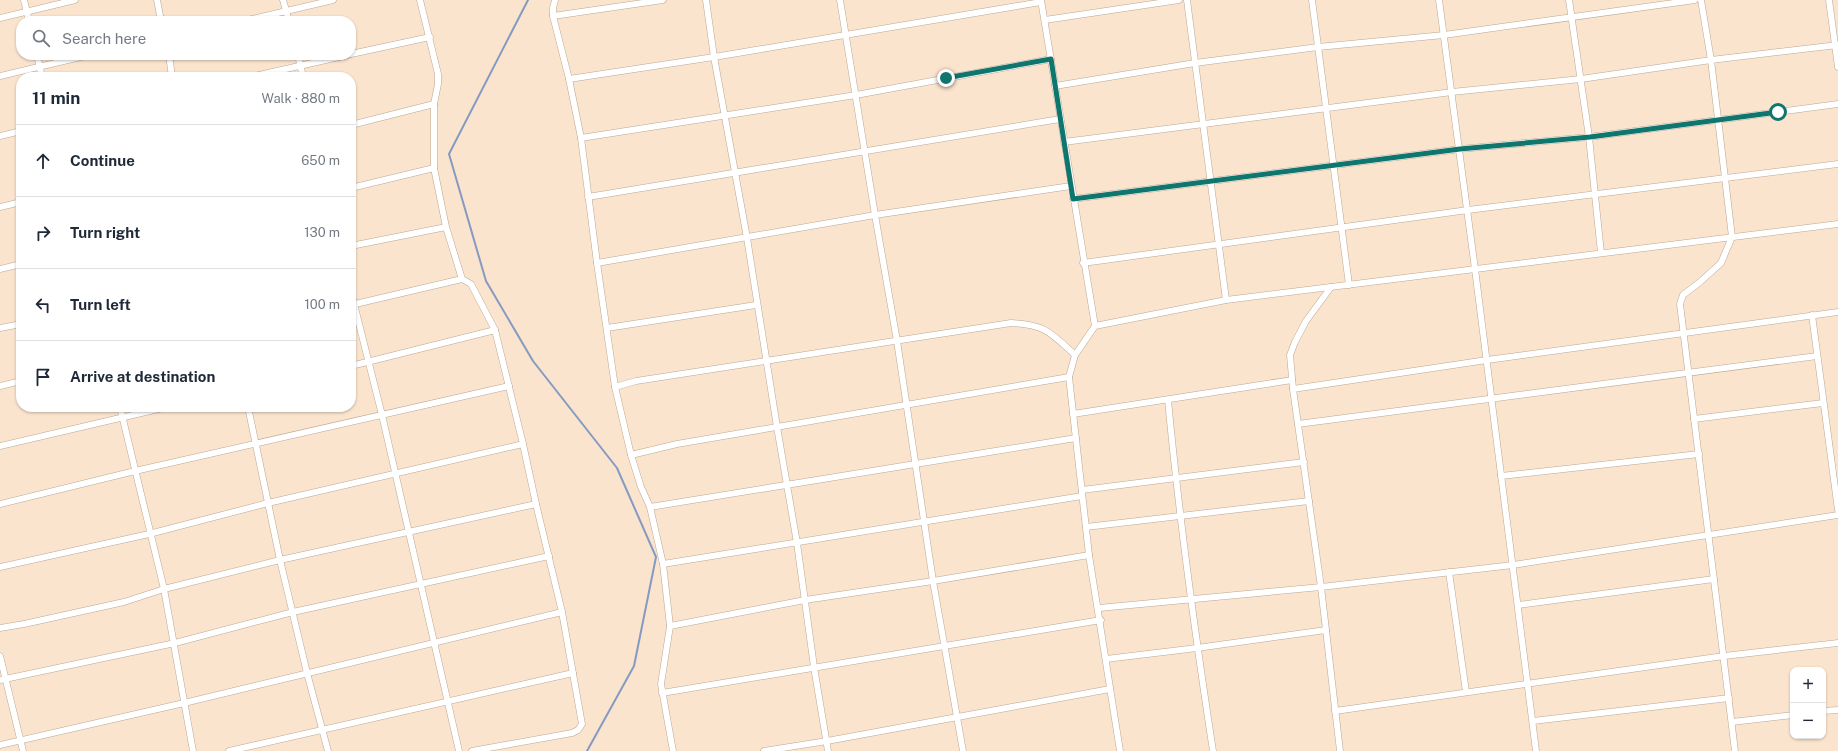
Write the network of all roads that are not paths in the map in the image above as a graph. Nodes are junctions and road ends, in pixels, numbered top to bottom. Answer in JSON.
{"nodes":[{"id":1,"x":24,"y":0,"type":"edge"},
{"id":2,"x":75,"y":0,"type":"edge"},
{"id":3,"x":157,"y":0,"type":"edge"},
{"id":4,"x":283,"y":0,"type":"edge"},
{"id":5,"x":333,"y":0,"type":"edge"},
{"id":6,"x":420,"y":0,"type":"edge"},
{"id":7,"x":555,"y":0,"type":"edge"},
{"id":8,"x":663,"y":0,"type":"edge"},
{"id":9,"x":706,"y":0,"type":"edge"},
{"id":10,"x":840,"y":0,"type":"edge"},
{"id":11,"x":1179,"y":0,"type":"edge"},
{"id":12,"x":1187,"y":0,"type":"edge"},
{"id":13,"x":1312,"y":0,"type":"edge"},
{"id":14,"x":1439,"y":0,"type":"edge"},
{"id":15,"x":1570,"y":0,"type":"edge"},
{"id":16,"x":1695,"y":0,"type":"edge"},
{"id":17,"x":1701,"y":0,"type":"edge"},
{"id":18,"x":1829,"y":0,"type":"edge"},
{"id":19,"x":1041,"y":1,"type":"edge"},
{"id":20,"x":27,"y":11,"type":"junction"},
{"id":21,"x":286,"y":11,"type":"junction"},
{"id":22,"x":28,"y":16,"type":"edge"},
{"id":23,"x":161,"y":16,"type":"edge"},
{"id":24,"x":265,"y":16,"type":"edge"},
{"id":25,"x":288,"y":16,"type":"edge"},
{"id":26,"x":553,"y":16,"type":"junction"},
{"id":27,"x":0,"y":18,"type":"edge"},
{"id":28,"x":1572,"y":18,"type":"junction"},
{"id":29,"x":1045,"y":20,"type":"junction"},
{"id":30,"x":846,"y":34,"type":"junction"},
{"id":31,"x":1444,"y":35,"type":"junction"},
{"id":32,"x":430,"y":37,"type":"junction"},
{"id":33,"x":1837,"y":45,"type":"edge"},
{"id":34,"x":1318,"y":47,"type":"junction"},
{"id":35,"x":356,"y":54,"type":"edge"},
{"id":36,"x":714,"y":57,"type":"junction"},
{"id":37,"x":1051,"y":59,"type":"junction"},
{"id":38,"x":38,"y":60,"type":"edge"},
{"id":39,"x":67,"y":60,"type":"edge"},
{"id":40,"x":170,"y":60,"type":"edge"},
{"id":41,"x":300,"y":60,"type":"edge"},
{"id":42,"x":326,"y":60,"type":"edge"},
{"id":43,"x":1711,"y":60,"type":"junction"},
{"id":44,"x":1195,"y":63,"type":"junction"},
{"id":45,"x":301,"y":65,"type":"junction"},
{"id":46,"x":40,"y":66,"type":"junction"},
{"id":47,"x":1838,"y":67,"type":"edge"},
{"id":48,"x":41,"y":72,"type":"edge"},
{"id":49,"x":171,"y":72,"type":"edge"},
{"id":50,"x":271,"y":72,"type":"edge"},
{"id":51,"x":303,"y":72,"type":"edge"},
{"id":52,"x":0,"y":76,"type":"edge"},
{"id":53,"x":569,"y":79,"type":"junction"},
{"id":54,"x":1581,"y":79,"type":"junction"},
{"id":55,"x":1055,"y":86,"type":"junction"},
{"id":56,"x":1452,"y":92,"type":"junction"},
{"id":57,"x":856,"y":95,"type":"junction"},
{"id":58,"x":434,"y":104,"type":"junction"},
{"id":59,"x":1838,"y":104,"type":"edge"},
{"id":60,"x":1326,"y":109,"type":"junction"},
{"id":61,"x":725,"y":116,"type":"junction"},
{"id":62,"x":1060,"y":119,"type":"junction"},
{"id":63,"x":1718,"y":121,"type":"junction"},
{"id":64,"x":356,"y":124,"type":"edge"},
{"id":65,"x":1203,"y":125,"type":"junction"},
{"id":66,"x":16,"y":132,"type":"edge"},
{"id":67,"x":0,"y":136,"type":"edge"},
{"id":68,"x":1590,"y":137,"type":"junction"},
{"id":69,"x":581,"y":138,"type":"junction"},
{"id":70,"x":1064,"y":142,"type":"junction"},
{"id":71,"x":1460,"y":149,"type":"junction"},
{"id":72,"x":865,"y":151,"type":"junction"},
{"id":73,"x":1838,"y":164,"type":"edge"},
{"id":74,"x":1334,"y":165,"type":"junction"},
{"id":75,"x":434,"y":168,"type":"junction"},
{"id":76,"x":736,"y":172,"type":"junction"},
{"id":77,"x":1724,"y":178,"type":"junction"},
{"id":78,"x":1210,"y":181,"type":"junction"},
{"id":79,"x":1071,"y":186,"type":"junction"},
{"id":80,"x":356,"y":187,"type":"edge"},
{"id":81,"x":1594,"y":195,"type":"junction"},
{"id":82,"x":588,"y":197,"type":"junction"},
{"id":83,"x":1073,"y":199,"type":"junction"},
{"id":84,"x":16,"y":203,"type":"edge"},
{"id":85,"x":0,"y":207,"type":"edge"},
{"id":86,"x":1468,"y":210,"type":"junction"},
{"id":87,"x":874,"y":214,"type":"junction"},
{"id":88,"x":1838,"y":224,"type":"edge"},
{"id":89,"x":446,"y":227,"type":"junction"},
{"id":90,"x":1342,"y":227,"type":"junction"},
{"id":91,"x":1732,"y":237,"type":"junction"},
{"id":92,"x":747,"y":238,"type":"junction"},
{"id":93,"x":1218,"y":244,"type":"junction"},
{"id":94,"x":356,"y":245,"type":"edge"},
{"id":95,"x":1601,"y":253,"type":"junction"},
{"id":96,"x":597,"y":263,"type":"junction"},
{"id":97,"x":1083,"y":263,"type":"junction"},
{"id":98,"x":16,"y":265,"type":"edge"},
{"id":99,"x":0,"y":269,"type":"edge"},
{"id":100,"x":1475,"y":269,"type":"junction"},
{"id":101,"x":462,"y":279,"type":"junction"},
{"id":102,"x":1350,"y":285,"type":"junction"},
{"id":103,"x":1331,"y":287,"type":"junction"},
{"id":104,"x":1226,"y":300,"type":"junction"},
{"id":105,"x":356,"y":303,"type":"edge"},
{"id":106,"x":756,"y":305,"type":"junction"},
{"id":107,"x":1838,"y":312,"type":"edge"},
{"id":108,"x":1812,"y":315,"type":"junction"},
{"id":109,"x":356,"y":318,"type":"edge"},
{"id":110,"x":16,"y":325,"type":"edge"},
{"id":111,"x":1095,"y":326,"type":"junction"},
{"id":112,"x":0,"y":328,"type":"edge"},
{"id":113,"x":607,"y":328,"type":"junction"},
{"id":114,"x":495,"y":330,"type":"junction"},
{"id":115,"x":1684,"y":333,"type":"junction"},
{"id":116,"x":897,"y":341,"type":"junction"},
{"id":117,"x":1075,"y":355,"type":"junction"},
{"id":118,"x":1817,"y":356,"type":"junction"},
{"id":119,"x":1487,"y":360,"type":"junction"},
{"id":120,"x":369,"y":362,"type":"junction"},
{"id":121,"x":766,"y":362,"type":"junction"},
{"id":122,"x":356,"y":365,"type":"edge"},
{"id":123,"x":1689,"y":373,"type":"junction"},
{"id":124,"x":1069,"y":377,"type":"junction"},
{"id":125,"x":1292,"y":380,"type":"junction"},
{"id":126,"x":16,"y":382,"type":"edge"},
{"id":127,"x":0,"y":386,"type":"edge"},
{"id":128,"x":509,"y":386,"type":"junction"},
{"id":129,"x":616,"y":386,"type":"junction"},
{"id":130,"x":1293,"y":389,"type":"junction"},
{"id":131,"x":1492,"y":398,"type":"junction"},
{"id":132,"x":1168,"y":400,"type":"junction"},
{"id":133,"x":1823,"y":403,"type":"junction"},
{"id":134,"x":907,"y":405,"type":"junction"},
{"id":135,"x":121,"y":412,"type":"edge"},
{"id":136,"x":144,"y":412,"type":"edge"},
{"id":137,"x":249,"y":412,"type":"edge"},
{"id":138,"x":1073,"y":414,"type":"junction"},
{"id":139,"x":382,"y":415,"type":"junction"},
{"id":140,"x":122,"y":417,"type":"junction"},
{"id":141,"x":1694,"y":419,"type":"junction"},
{"id":142,"x":1298,"y":424,"type":"junction"},
{"id":143,"x":776,"y":427,"type":"junction"},
{"id":144,"x":1076,"y":438,"type":"junction"},
{"id":145,"x":256,"y":444,"type":"junction"},
{"id":146,"x":523,"y":444,"type":"junction"},
{"id":147,"x":0,"y":446,"type":"edge"},
{"id":148,"x":1699,"y":454,"type":"junction"},
{"id":149,"x":631,"y":455,"type":"junction"},
{"id":150,"x":1304,"y":462,"type":"junction"},
{"id":151,"x":916,"y":463,"type":"junction"},
{"id":152,"x":135,"y":471,"type":"junction"},
{"id":153,"x":395,"y":474,"type":"junction"},
{"id":154,"x":1502,"y":476,"type":"junction"},
{"id":155,"x":1175,"y":478,"type":"junction"},
{"id":156,"x":787,"y":486,"type":"junction"},
{"id":157,"x":1082,"y":493,"type":"junction"},
{"id":158,"x":1309,"y":501,"type":"junction"},
{"id":159,"x":268,"y":503,"type":"junction"},
{"id":160,"x":0,"y":504,"type":"edge"},
{"id":161,"x":536,"y":504,"type":"junction"},
{"id":162,"x":650,"y":508,"type":"junction"},
{"id":163,"x":1838,"y":510,"type":"edge"},
{"id":164,"x":1838,"y":515,"type":"edge"},
{"id":165,"x":1180,"y":516,"type":"junction"},
{"id":166,"x":924,"y":522,"type":"junction"},
{"id":167,"x":1086,"y":527,"type":"junction"},
{"id":168,"x":408,"y":531,"type":"junction"},
{"id":169,"x":149,"y":534,"type":"junction"},
{"id":170,"x":1709,"y":536,"type":"junction"},
{"id":171,"x":797,"y":543,"type":"junction"},
{"id":172,"x":1089,"y":555,"type":"junction"},
{"id":173,"x":549,"y":556,"type":"junction"},
{"id":174,"x":280,"y":560,"type":"junction"},
{"id":175,"x":663,"y":564,"type":"junction"},
{"id":176,"x":1513,"y":565,"type":"junction"},
{"id":177,"x":0,"y":567,"type":"edge"},
{"id":178,"x":1449,"y":572,"type":"junction"},
{"id":179,"x":1714,"y":579,"type":"junction"},
{"id":180,"x":933,"y":581,"type":"junction"},
{"id":181,"x":421,"y":584,"type":"junction"},
{"id":182,"x":1321,"y":587,"type":"junction"},
{"id":183,"x":164,"y":589,"type":"junction"},
{"id":184,"x":1190,"y":599,"type":"junction"},
{"id":185,"x":805,"y":600,"type":"junction"},
{"id":186,"x":1518,"y":605,"type":"junction"},
{"id":187,"x":1098,"y":608,"type":"junction"},
{"id":188,"x":293,"y":612,"type":"junction"},
{"id":189,"x":562,"y":612,"type":"junction"},
{"id":190,"x":1100,"y":620,"type":"junction"},
{"id":191,"x":670,"y":626,"type":"junction"},
{"id":192,"x":0,"y":628,"type":"edge"},
{"id":193,"x":1326,"y":630,"type":"junction"},
{"id":194,"x":175,"y":643,"type":"junction"},
{"id":195,"x":434,"y":643,"type":"junction"},
{"id":196,"x":1838,"y":643,"type":"edge"},
{"id":197,"x":944,"y":647,"type":"junction"},
{"id":198,"x":1198,"y":648,"type":"junction"},
{"id":199,"x":0,"y":656,"type":"edge"},
{"id":200,"x":1724,"y":656,"type":"junction"},
{"id":201,"x":1106,"y":659,"type":"junction"},
{"id":202,"x":814,"y":667,"type":"junction"},
{"id":203,"x":307,"y":673,"type":"junction"},
{"id":204,"x":573,"y":673,"type":"junction"},
{"id":205,"x":3,"y":680,"type":"edge"},
{"id":206,"x":1528,"y":683,"type":"junction"},
{"id":207,"x":1110,"y":689,"type":"junction"},
{"id":208,"x":1466,"y":692,"type":"junction"},
{"id":209,"x":662,"y":693,"type":"junction"},
{"id":210,"x":1729,"y":698,"type":"junction"},
{"id":211,"x":448,"y":702,"type":"junction"},
{"id":212,"x":184,"y":703,"type":"junction"},
{"id":213,"x":1838,"y":710,"type":"edge"},
{"id":214,"x":1335,"y":711,"type":"junction"},
{"id":215,"x":1826,"y":711,"type":"edge"},
{"id":216,"x":1790,"y":715,"type":"edge"},
{"id":217,"x":957,"y":717,"type":"junction"},
{"id":218,"x":1533,"y":721,"type":"junction"},
{"id":219,"x":1732,"y":722,"type":"junction"},
{"id":220,"x":323,"y":729,"type":"junction"},
{"id":221,"x":21,"y":740,"type":"junction"},
{"id":222,"x":827,"y":741,"type":"junction"},
{"id":223,"x":0,"y":744,"type":"edge"},
{"id":224,"x":23,"y":751,"type":"edge"},
{"id":225,"x":194,"y":751,"type":"edge"},
{"id":226,"x":228,"y":751,"type":"edge"},
{"id":227,"x":328,"y":751,"type":"edge"},
{"id":228,"x":459,"y":751,"type":"edge"},
{"id":229,"x":472,"y":751,"type":"edge"},
{"id":230,"x":673,"y":751,"type":"edge"},
{"id":231,"x":764,"y":751,"type":"edge"},
{"id":232,"x":828,"y":751,"type":"edge"},
{"id":233,"x":963,"y":751,"type":"edge"},
{"id":234,"x":1120,"y":751,"type":"edge"},
{"id":235,"x":1213,"y":751,"type":"edge"},
{"id":236,"x":1340,"y":751,"type":"edge"},
{"id":237,"x":1536,"y":751,"type":"edge"},
{"id":238,"x":1735,"y":751,"type":"edge"}],
"edges":[{"from":1,"to":20,"type":"street"},
{"from":2,"to":20,"type":"street"},
{"from":3,"to":23,"type":"street"},
{"from":4,"to":21,"type":"street"},
{"from":5,"to":21,"type":"street"},
{"from":6,"to":32,"type":"street"},
{"from":7,"to":26,"type":"street"},
{"from":8,"to":26,"type":"street"},
{"from":9,"to":36,"type":"street"},
{"from":10,"to":30,"type":"street"},
{"from":11,"to":29,"type":"street"},
{"from":12,"to":44,"type":"street"},
{"from":13,"to":34,"type":"street"},
{"from":14,"to":31,"type":"street"},
{"from":15,"to":28,"type":"street"},
{"from":16,"to":28,"type":"street"},
{"from":17,"to":43,"type":"street"},
{"from":18,"to":33,"type":"street"},
{"from":19,"to":29,"type":"street"},
{"from":19,"to":30,"type":"street"},
{"from":20,"to":22,"type":"street"},
{"from":20,"to":27,"type":"street"},
{"from":21,"to":24,"type":"street"},
{"from":21,"to":25,"type":"street"},
{"from":26,"to":53,"type":"street"},
{"from":28,"to":31,"type":"street"},
{"from":28,"to":54,"type":"street"},
{"from":29,"to":37,"type":"street"},
{"from":30,"to":36,"type":"street"},
{"from":30,"to":57,"type":"street"},
{"from":31,"to":34,"type":"street"},
{"from":31,"to":56,"type":"street"},
{"from":32,"to":35,"type":"street"},
{"from":32,"to":58,"type":"street"},
{"from":33,"to":43,"type":"street"},
{"from":33,"to":47,"type":"street"},
{"from":34,"to":44,"type":"street"},
{"from":34,"to":60,"type":"street"},
{"from":36,"to":53,"type":"street"},
{"from":36,"to":61,"type":"street"},
{"from":37,"to":55,"type":"street"},
{"from":37,"to":57,"type":"street"},
{"from":38,"to":46,"type":"street"},
{"from":39,"to":46,"type":"street"},
{"from":40,"to":49,"type":"street"},
{"from":41,"to":45,"type":"street"},
{"from":42,"to":45,"type":"street"},
{"from":43,"to":54,"type":"street"},
{"from":43,"to":63,"type":"street"},
{"from":44,"to":55,"type":"street"},
{"from":44,"to":65,"type":"street"},
{"from":45,"to":50,"type":"street"},
{"from":45,"to":51,"type":"street"},
{"from":46,"to":48,"type":"street"},
{"from":46,"to":52,"type":"street"},
{"from":53,"to":69,"type":"street"},
{"from":54,"to":56,"type":"street"},
{"from":54,"to":68,"type":"street"},
{"from":55,"to":62,"type":"street"},
{"from":56,"to":60,"type":"street"},
{"from":56,"to":71,"type":"street"},
{"from":57,"to":61,"type":"street"},
{"from":57,"to":72,"type":"street"},
{"from":58,"to":64,"type":"street"},
{"from":58,"to":75,"type":"street"},
{"from":59,"to":63,"type":"street"},
{"from":60,"to":65,"type":"street"},
{"from":60,"to":74,"type":"street"},
{"from":61,"to":69,"type":"street"},
{"from":61,"to":76,"type":"street"},
{"from":62,"to":70,"type":"street"},
{"from":62,"to":72,"type":"street"},
{"from":63,"to":68,"type":"street"},
{"from":63,"to":77,"type":"street"},
{"from":65,"to":70,"type":"street"},
{"from":65,"to":78,"type":"street"},
{"from":66,"to":67,"type":"street"},
{"from":68,"to":71,"type":"street"},
{"from":68,"to":81,"type":"street"},
{"from":69,"to":82,"type":"street"},
{"from":70,"to":79,"type":"street"},
{"from":71,"to":74,"type":"street"},
{"from":71,"to":86,"type":"street"},
{"from":72,"to":76,"type":"street"},
{"from":72,"to":87,"type":"street"},
{"from":73,"to":77,"type":"street"},
{"from":74,"to":78,"type":"street"},
{"from":74,"to":90,"type":"street"},
{"from":75,"to":80,"type":"street"},
{"from":75,"to":89,"type":"street"},
{"from":76,"to":82,"type":"street"},
{"from":76,"to":92,"type":"street"},
{"from":77,"to":81,"type":"street"},
{"from":77,"to":91,"type":"street"},
{"from":78,"to":83,"type":"street"},
{"from":78,"to":93,"type":"street"},
{"from":79,"to":83,"type":"street"},
{"from":79,"to":87,"type":"street"},
{"from":81,"to":86,"type":"street"},
{"from":81,"to":95,"type":"street"},
{"from":82,"to":96,"type":"street"},
{"from":83,"to":97,"type":"street"},
{"from":84,"to":85,"type":"street"},
{"from":86,"to":90,"type":"street"},
{"from":86,"to":100,"type":"street"},
{"from":87,"to":92,"type":"street"},
{"from":87,"to":116,"type":"street"},
{"from":88,"to":91,"type":"street"},
{"from":89,"to":94,"type":"street"},
{"from":89,"to":101,"type":"street"},
{"from":90,"to":93,"type":"street"},
{"from":90,"to":102,"type":"street"},
{"from":91,"to":95,"type":"street"},
{"from":91,"to":115,"type":"street"},
{"from":92,"to":96,"type":"street"},
{"from":92,"to":106,"type":"street"},
{"from":93,"to":97,"type":"street"},
{"from":93,"to":104,"type":"street"},
{"from":95,"to":100,"type":"street"},
{"from":96,"to":113,"type":"street"},
{"from":97,"to":111,"type":"street"},
{"from":98,"to":99,"type":"street"},
{"from":100,"to":102,"type":"street"},
{"from":100,"to":119,"type":"street"},
{"from":101,"to":105,"type":"street"},
{"from":101,"to":114,"type":"street"},
{"from":102,"to":103,"type":"street"},
{"from":103,"to":104,"type":"street"},
{"from":103,"to":125,"type":"street"},
{"from":104,"to":111,"type":"street"},
{"from":106,"to":113,"type":"street"},
{"from":106,"to":121,"type":"street"},
{"from":107,"to":108,"type":"street"},
{"from":108,"to":115,"type":"street"},
{"from":108,"to":118,"type":"street"},
{"from":109,"to":120,"type":"street"},
{"from":110,"to":112,"type":"street"},
{"from":111,"to":117,"type":"street"},
{"from":113,"to":129,"type":"street"},
{"from":114,"to":120,"type":"street"},
{"from":114,"to":128,"type":"street"},
{"from":115,"to":119,"type":"street"},
{"from":115,"to":123,"type":"street"},
{"from":116,"to":117,"type":"street"},
{"from":116,"to":121,"type":"street"},
{"from":116,"to":134,"type":"street"},
{"from":117,"to":124,"type":"street"},
{"from":118,"to":123,"type":"street"},
{"from":118,"to":133,"type":"street"},
{"from":119,"to":130,"type":"street"},
{"from":119,"to":131,"type":"street"},
{"from":120,"to":122,"type":"street"},
{"from":120,"to":139,"type":"street"},
{"from":121,"to":129,"type":"street"},
{"from":121,"to":143,"type":"street"},
{"from":123,"to":131,"type":"street"},
{"from":123,"to":141,"type":"street"},
{"from":124,"to":134,"type":"street"},
{"from":124,"to":138,"type":"street"},
{"from":125,"to":130,"type":"street"},
{"from":125,"to":132,"type":"street"},
{"from":126,"to":127,"type":"street"},
{"from":128,"to":139,"type":"street"},
{"from":128,"to":146,"type":"street"},
{"from":129,"to":149,"type":"street"},
{"from":130,"to":142,"type":"street"},
{"from":131,"to":142,"type":"street"},
{"from":131,"to":154,"type":"street"},
{"from":132,"to":138,"type":"street"},
{"from":132,"to":155,"type":"street"},
{"from":133,"to":141,"type":"street"},
{"from":133,"to":163,"type":"street"},
{"from":134,"to":143,"type":"street"},
{"from":134,"to":151,"type":"street"},
{"from":135,"to":140,"type":"street"},
{"from":136,"to":140,"type":"street"},
{"from":137,"to":145,"type":"street"},
{"from":138,"to":144,"type":"street"},
{"from":139,"to":145,"type":"street"},
{"from":139,"to":153,"type":"street"},
{"from":140,"to":147,"type":"street"},
{"from":140,"to":152,"type":"street"},
{"from":141,"to":148,"type":"street"},
{"from":142,"to":150,"type":"street"},
{"from":143,"to":149,"type":"street"},
{"from":143,"to":156,"type":"street"},
{"from":144,"to":151,"type":"street"},
{"from":144,"to":157,"type":"street"},
{"from":145,"to":152,"type":"street"},
{"from":145,"to":159,"type":"street"},
{"from":146,"to":153,"type":"street"},
{"from":146,"to":161,"type":"street"},
{"from":148,"to":154,"type":"street"},
{"from":148,"to":170,"type":"street"},
{"from":149,"to":162,"type":"street"},
{"from":150,"to":155,"type":"street"},
{"from":150,"to":158,"type":"street"},
{"from":151,"to":156,"type":"street"},
{"from":151,"to":166,"type":"street"},
{"from":152,"to":160,"type":"street"},
{"from":152,"to":169,"type":"street"},
{"from":153,"to":159,"type":"street"},
{"from":153,"to":168,"type":"street"},
{"from":154,"to":176,"type":"street"},
{"from":155,"to":157,"type":"street"},
{"from":155,"to":165,"type":"street"},
{"from":156,"to":162,"type":"street"},
{"from":156,"to":171,"type":"street"},
{"from":157,"to":166,"type":"street"},
{"from":157,"to":167,"type":"street"},
{"from":158,"to":165,"type":"street"},
{"from":158,"to":182,"type":"street"},
{"from":159,"to":169,"type":"street"},
{"from":159,"to":174,"type":"street"},
{"from":161,"to":168,"type":"street"},
{"from":161,"to":173,"type":"street"},
{"from":162,"to":175,"type":"street"},
{"from":164,"to":170,"type":"street"},
{"from":165,"to":167,"type":"street"},
{"from":165,"to":184,"type":"street"},
{"from":166,"to":171,"type":"street"},
{"from":166,"to":180,"type":"street"},
{"from":167,"to":172,"type":"street"},
{"from":168,"to":174,"type":"street"},
{"from":168,"to":181,"type":"street"},
{"from":169,"to":177,"type":"street"},
{"from":169,"to":183,"type":"street"},
{"from":170,"to":176,"type":"street"},
{"from":170,"to":179,"type":"street"},
{"from":171,"to":175,"type":"street"},
{"from":171,"to":185,"type":"street"},
{"from":172,"to":180,"type":"street"},
{"from":172,"to":187,"type":"street"},
{"from":173,"to":181,"type":"street"},
{"from":173,"to":189,"type":"street"},
{"from":174,"to":183,"type":"street"},
{"from":174,"to":188,"type":"street"},
{"from":175,"to":191,"type":"street"},
{"from":176,"to":178,"type":"street"},
{"from":176,"to":186,"type":"street"},
{"from":178,"to":182,"type":"street"},
{"from":178,"to":208,"type":"street"},
{"from":179,"to":186,"type":"street"},
{"from":179,"to":200,"type":"street"},
{"from":180,"to":185,"type":"street"},
{"from":180,"to":197,"type":"street"},
{"from":181,"to":188,"type":"street"},
{"from":181,"to":195,"type":"street"},
{"from":182,"to":184,"type":"street"},
{"from":182,"to":193,"type":"street"},
{"from":183,"to":192,"type":"street"},
{"from":183,"to":194,"type":"street"},
{"from":184,"to":187,"type":"street"},
{"from":184,"to":198,"type":"street"},
{"from":185,"to":191,"type":"street"},
{"from":185,"to":202,"type":"street"},
{"from":186,"to":206,"type":"street"},
{"from":187,"to":190,"type":"street"},
{"from":188,"to":194,"type":"street"},
{"from":188,"to":203,"type":"street"},
{"from":189,"to":195,"type":"street"},
{"from":189,"to":204,"type":"street"},
{"from":190,"to":197,"type":"street"},
{"from":190,"to":201,"type":"street"},
{"from":191,"to":209,"type":"street"},
{"from":193,"to":198,"type":"street"},
{"from":193,"to":214,"type":"street"},
{"from":194,"to":205,"type":"street"},
{"from":194,"to":212,"type":"street"},
{"from":195,"to":203,"type":"street"},
{"from":195,"to":211,"type":"street"},
{"from":196,"to":200,"type":"street"},
{"from":197,"to":202,"type":"street"},
{"from":197,"to":217,"type":"street"},
{"from":198,"to":201,"type":"street"},
{"from":198,"to":235,"type":"street"},
{"from":199,"to":205,"type":"street"},
{"from":200,"to":206,"type":"street"},
{"from":200,"to":210,"type":"street"},
{"from":201,"to":207,"type":"street"},
{"from":202,"to":209,"type":"street"},
{"from":202,"to":222,"type":"street"},
{"from":203,"to":212,"type":"street"},
{"from":203,"to":220,"type":"street"},
{"from":204,"to":211,"type":"street"},
{"from":204,"to":229,"type":"street"},
{"from":205,"to":221,"type":"street"},
{"from":206,"to":208,"type":"street"},
{"from":206,"to":218,"type":"street"},
{"from":207,"to":217,"type":"street"},
{"from":207,"to":234,"type":"street"},
{"from":208,"to":214,"type":"street"},
{"from":209,"to":230,"type":"street"},
{"from":210,"to":218,"type":"street"},
{"from":210,"to":219,"type":"street"},
{"from":211,"to":220,"type":"street"},
{"from":211,"to":228,"type":"street"},
{"from":212,"to":221,"type":"street"},
{"from":212,"to":225,"type":"street"},
{"from":213,"to":215,"type":"street"},
{"from":214,"to":236,"type":"street"},
{"from":216,"to":219,"type":"street"},
{"from":217,"to":222,"type":"street"},
{"from":217,"to":233,"type":"street"},
{"from":218,"to":237,"type":"street"},
{"from":219,"to":238,"type":"street"},
{"from":220,"to":226,"type":"street"},
{"from":220,"to":227,"type":"street"},
{"from":221,"to":223,"type":"street"},
{"from":221,"to":224,"type":"street"},
{"from":222,"to":231,"type":"street"},
{"from":222,"to":232,"type":"street"}]}
